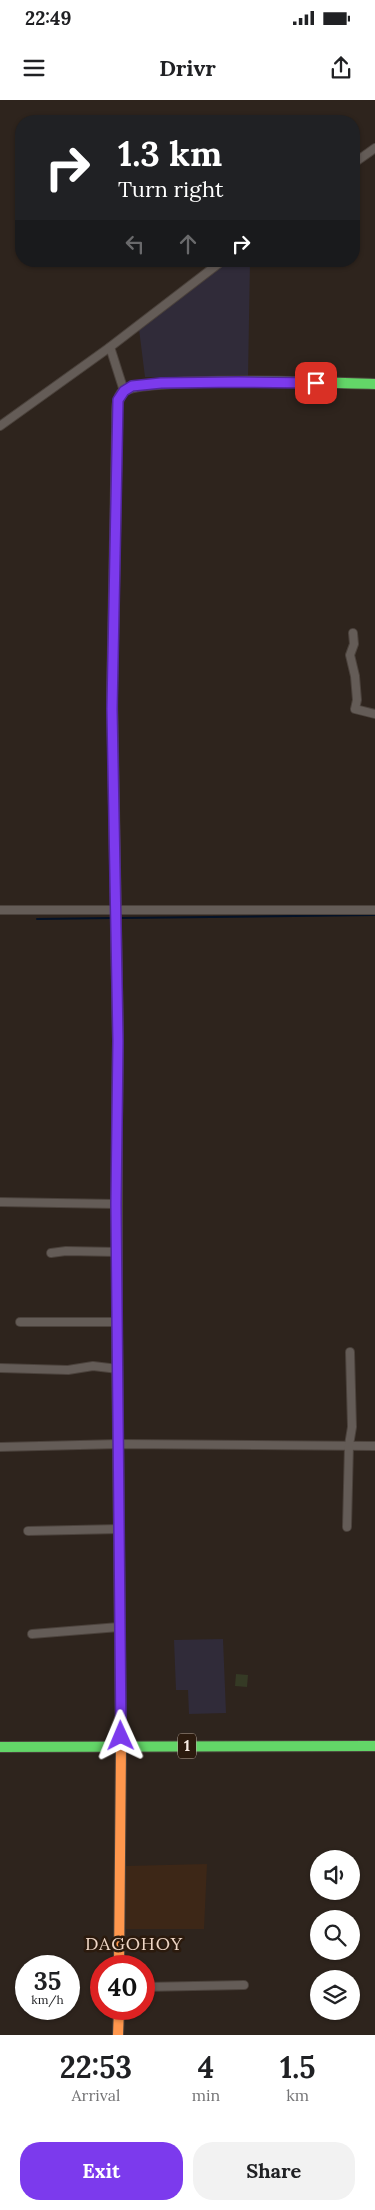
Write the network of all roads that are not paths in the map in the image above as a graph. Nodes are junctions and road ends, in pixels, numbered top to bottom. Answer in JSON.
{"nodes":[{"id":1,"x":375,"y":148,"type":"edge"},
{"id":2,"x":360,"y":159,"type":"edge"},
{"id":3,"x":214,"y":267,"type":"edge"},
{"id":4,"x":110,"y":347,"type":"junction"},
{"id":5,"x":375,"y":384,"type":"edge"},
{"id":6,"x":124,"y":391,"type":"junction"},
{"id":7,"x":0,"y":426,"type":"edge"},
{"id":8,"x":353,"y":633,"type":"dead end"},
{"id":9,"x":375,"y":714,"type":"edge"},
{"id":10,"x":0,"y":910,"type":"edge"},
{"id":11,"x":116,"y":910,"type":"junction"},
{"id":12,"x":375,"y":910,"type":"edge"},
{"id":13,"x":0,"y":1202,"type":"edge"},
{"id":14,"x":116,"y":1204,"type":"junction"},
{"id":15,"x":117,"y":1252,"type":"junction"},
{"id":16,"x":51,"y":1253,"type":"dead end"},
{"id":17,"x":20,"y":1322,"type":"dead end"},
{"id":18,"x":118,"y":1322,"type":"junction"},
{"id":19,"x":350,"y":1352,"type":"dead end"},
{"id":20,"x":0,"y":1368,"type":"edge"},
{"id":21,"x":118,"y":1369,"type":"junction"},
{"id":22,"x":119,"y":1444,"type":"junction"},
{"id":23,"x":349,"y":1445,"type":"junction"},
{"id":24,"x":375,"y":1446,"type":"edge"},
{"id":25,"x":0,"y":1447,"type":"edge"},
{"id":26,"x":347,"y":1527,"type":"dead end"},
{"id":27,"x":119,"y":1529,"type":"junction"},
{"id":28,"x":28,"y":1531,"type":"dead end"},
{"id":29,"x":119,"y":1627,"type":"junction"},
{"id":30,"x":32,"y":1634,"type":"dead end"},
{"id":31,"x":121,"y":1746,"type":"junction"},
{"id":32,"x":375,"y":1746,"type":"edge"},
{"id":33,"x":0,"y":1747,"type":"edge"},
{"id":34,"x":119,"y":1955,"type":"edge"},
{"id":35,"x":244,"y":1985,"type":"dead end"},
{"id":36,"x":155,"y":1987,"type":"edge"},
{"id":37,"x":119,"y":2020,"type":"edge"},
{"id":38,"x":118,"y":2035,"type":"edge"}],
"edges":[{"from":1,"to":2,"type":"street"},
{"from":3,"to":4,"type":"street"},
{"from":4,"to":6,"type":"street"},
{"from":4,"to":7,"type":"street"},
{"from":5,"to":6,"type":"main road"},
{"from":6,"to":11,"type":"main road"},
{"from":8,"to":9,"type":"street"},
{"from":10,"to":11,"type":"street"},
{"from":11,"to":12,"type":"street"},
{"from":11,"to":14,"type":"main road"},
{"from":13,"to":14,"type":"street"},
{"from":14,"to":15,"type":"main road"},
{"from":15,"to":16,"type":"street"},
{"from":15,"to":18,"type":"main road"},
{"from":17,"to":18,"type":"street"},
{"from":18,"to":21,"type":"main road"},
{"from":19,"to":23,"type":"street"},
{"from":20,"to":21,"type":"street"},
{"from":21,"to":22,"type":"main road"},
{"from":22,"to":23,"type":"street"},
{"from":22,"to":25,"type":"street"},
{"from":22,"to":27,"type":"main road"},
{"from":23,"to":24,"type":"street"},
{"from":23,"to":26,"type":"street"},
{"from":27,"to":28,"type":"street"},
{"from":27,"to":29,"type":"main road"},
{"from":29,"to":30,"type":"street"},
{"from":29,"to":31,"type":"main road"},
{"from":31,"to":32,"type":"main road","number":"1"},
{"from":31,"to":33,"type":"main road","number":"1"},
{"from":31,"to":34,"type":"main road"},
{"from":35,"to":36,"type":"street"},
{"from":37,"to":38,"type":"main road"}]}
